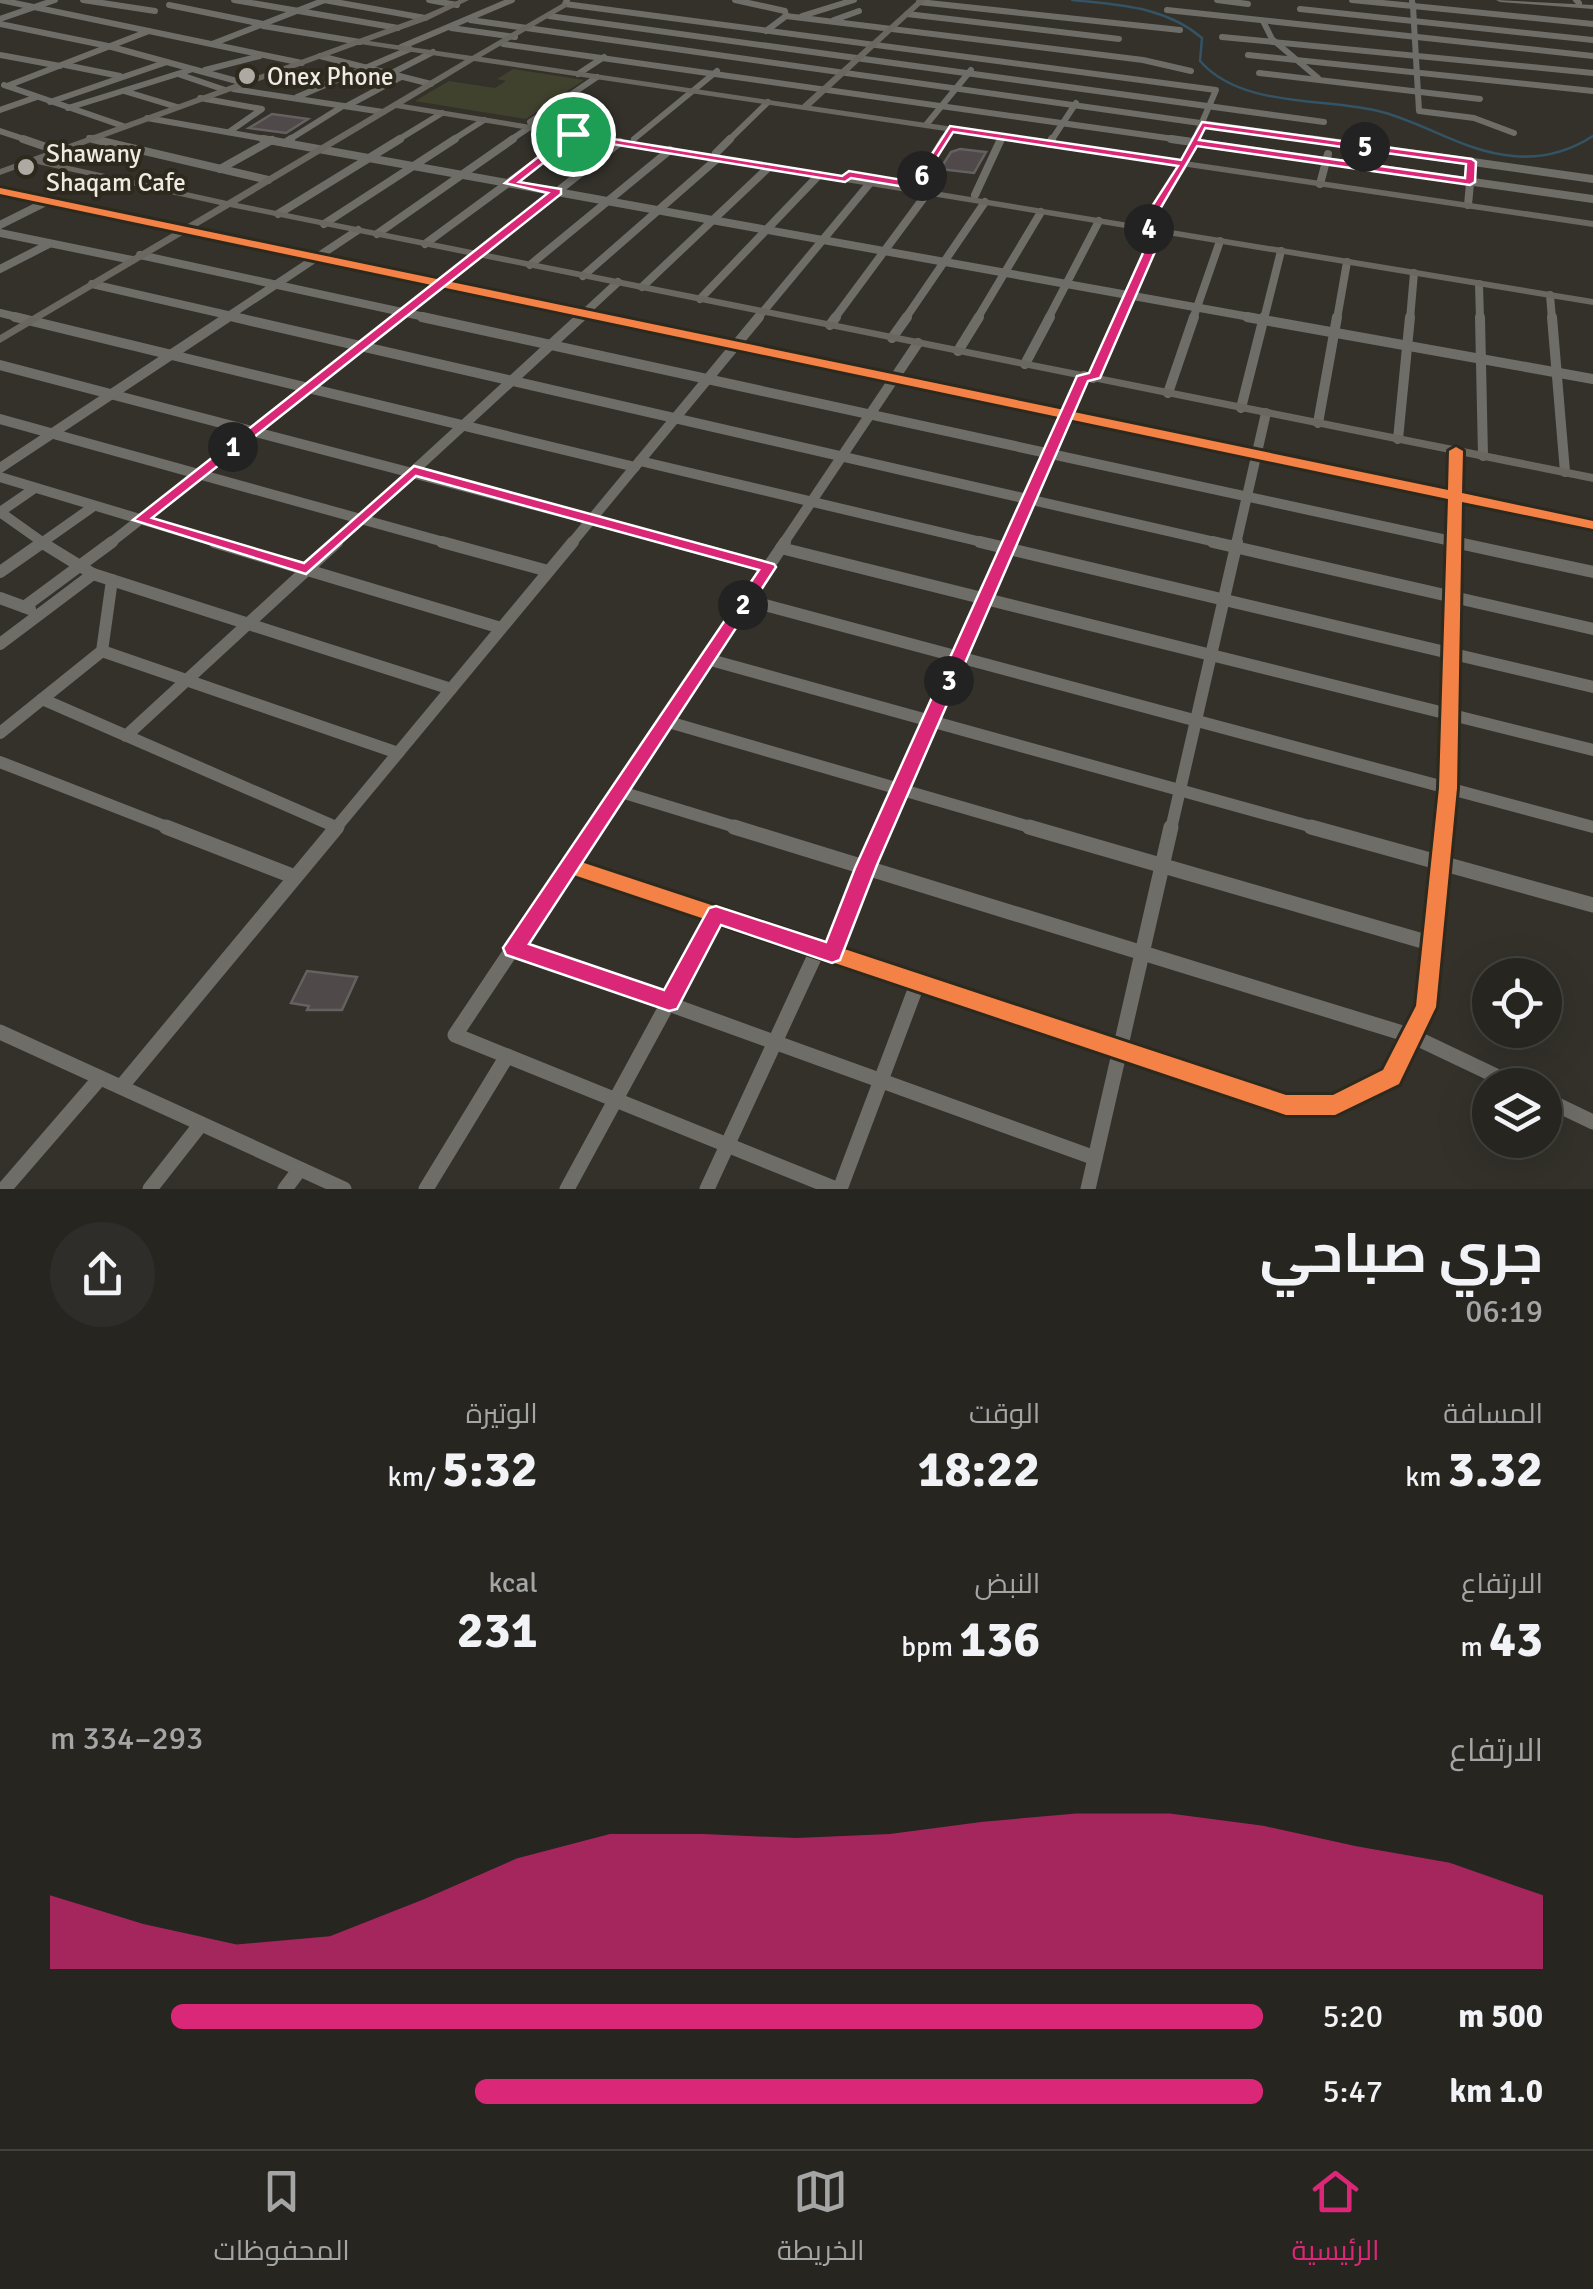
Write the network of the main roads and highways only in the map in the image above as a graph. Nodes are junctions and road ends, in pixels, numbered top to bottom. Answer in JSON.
{"nodes":[{"id":1,"x":1500,"y":0,"type":"edge"},
{"id":2,"x":1540,"y":2,"type":"edge"},
{"id":3,"x":1577,"y":2,"type":"edge"},
{"id":4,"x":1593,"y":6,"type":"edge"}],
"edges":[{"from":1,"to":2,"type":"main road"},
{"from":2,"to":3,"type":"main road"},
{"from":2,"to":4,"type":"main road"},
{"from":3,"to":4,"type":"main road"}]}
